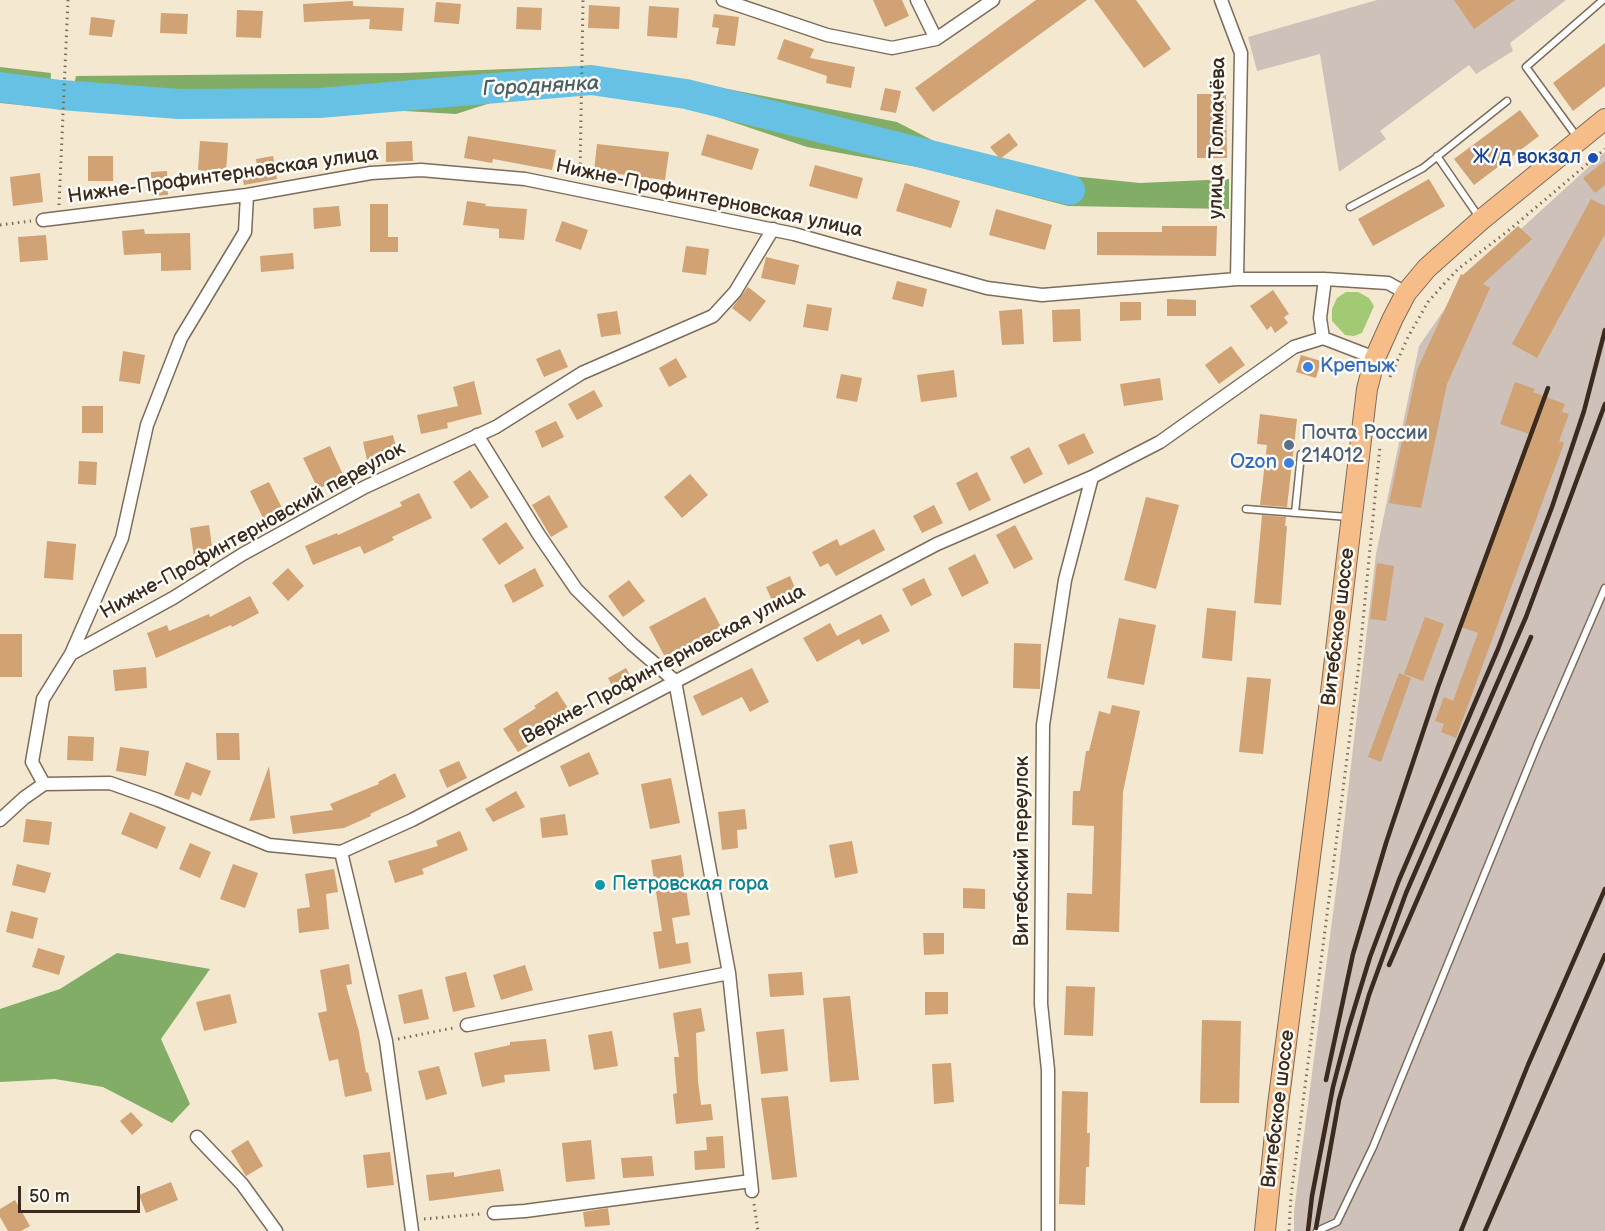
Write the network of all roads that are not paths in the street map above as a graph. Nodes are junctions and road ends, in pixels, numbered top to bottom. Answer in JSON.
{"nodes":[{"id":1,"x":723,"y":0,"type":"edge"},
{"id":2,"x":917,"y":0,"type":"edge"},
{"id":3,"x":993,"y":0,"type":"edge"},
{"id":4,"x":1221,"y":0,"type":"edge"},
{"id":5,"x":1603,"y":0,"type":"edge"},
{"id":6,"x":936,"y":39,"type":"junction"},
{"id":7,"x":1507,"y":101,"type":"dead end"},
{"id":8,"x":1605,"y":119,"type":"edge"},
{"id":9,"x":1579,"y":140,"type":"junction"},
{"id":10,"x":1437,"y":156,"type":"junction"},
{"id":11,"x":247,"y":195,"type":"junction"},
{"id":12,"x":1350,"y":207,"type":"dead end"},
{"id":13,"x":43,"y":220,"type":"road end"},
{"id":14,"x":1481,"y":220,"type":"junction"},
{"id":15,"x":773,"y":229,"type":"junction"},
{"id":16,"x":1237,"y":279,"type":"junction"},
{"id":17,"x":1325,"y":279,"type":"junction"},
{"id":18,"x":1406,"y":293,"type":"junction"},
{"id":19,"x":1323,"y":338,"type":"junction"},
{"id":20,"x":1376,"y":358,"type":"junction"},
{"id":21,"x":477,"y":435,"type":"junction"},
{"id":22,"x":1301,"y":454,"type":"dead end"},
{"id":23,"x":1092,"y":477,"type":"junction"},
{"id":24,"x":1246,"y":509,"type":"dead end"},
{"id":25,"x":1295,"y":513,"type":"junction"},
{"id":26,"x":1352,"y":518,"type":"junction"},
{"id":27,"x":1605,"y":588,"type":"edge"},
{"id":28,"x":71,"y":654,"type":"junction"},
{"id":29,"x":675,"y":681,"type":"junction"},
{"id":30,"x":45,"y":784,"type":"junction"},
{"id":31,"x":0,"y":820,"type":"edge"},
{"id":32,"x":341,"y":852,"type":"junction"},
{"id":33,"x":729,"y":973,"type":"junction"},
{"id":34,"x":467,"y":1025,"type":"road end"},
{"id":35,"x":197,"y":1137,"type":"dead end"},
{"id":36,"x":494,"y":1213,"type":"road end"},
{"id":37,"x":411,"y":1225,"type":"edge"},
{"id":38,"x":276,"y":1231,"type":"edge"},
{"id":39,"x":1048,"y":1231,"type":"edge"},
{"id":40,"x":1265,"y":1231,"type":"edge"},
{"id":41,"x":1317,"y":1231,"type":"edge"}],
"edges":[{"from":1,"to":6,"type":"street"},
{"from":2,"to":6,"type":"street"},
{"from":3,"to":6,"type":"street"},
{"from":4,"to":16,"type":"street","name":"улица Толмачёва"},
{"from":5,"to":9,"type":"lane"},
{"from":7,"to":10,"type":"lane"},
{"from":8,"to":9,"type":"main road","name":"Витебское шоссе"},
{"from":9,"to":14,"type":"main road","name":"Витебское шоссе"},
{"from":10,"to":12,"type":"lane"},
{"from":10,"to":14,"type":"lane"},
{"from":11,"to":13,"type":"street","name":"Нижне-Профинтерновская улица"},
{"from":11,"to":15,"type":"street","name":"Нижне-Профинтерновская улица"},
{"from":11,"to":28,"type":"street"},
{"from":14,"to":18,"type":"main road","name":"Витебское шоссе"},
{"from":15,"to":16,"type":"street","name":"Нижне-Профинтерновская улица"},
{"from":15,"to":21,"type":"street","name":"Нижне-Профинтерновский переулок"},
{"from":16,"to":17,"type":"street","name":"Нижне-Профинтерновская улица"},
{"from":17,"to":18,"type":"street","name":"Нижне-Профинтерновская улица"},
{"from":17,"to":19,"type":"street"},
{"from":18,"to":20,"type":"main road","name":"Витебское шоссе"},
{"from":19,"to":20,"type":"street"},
{"from":19,"to":23,"type":"street","name":"Верхне-Профинтерновская улица"},
{"from":20,"to":26,"type":"main road","name":"Витебское шоссе"},
{"from":21,"to":28,"type":"street","name":"Нижне-Профинтерновский переулок"},
{"from":21,"to":29,"type":"street"},
{"from":22,"to":25,"type":"lane"},
{"from":23,"to":29,"type":"street","name":"Верхне-Профинтерновская улица"},
{"from":23,"to":39,"type":"street","name":"Витебский переулок"},
{"from":24,"to":25,"type":"lane"},
{"from":25,"to":26,"type":"lane"},
{"from":26,"to":40,"type":"main road","name":"Витебское шоссе"},
{"from":27,"to":41,"type":"lane"},
{"from":28,"to":30,"type":"street","name":"Нижне-Профинтерновский переулок"},
{"from":29,"to":32,"type":"street","name":"Верхне-Профинтерновская улица"},
{"from":29,"to":33,"type":"street"},
{"from":30,"to":31,"type":"street"},
{"from":30,"to":32,"type":"street","name":"Верхне-Профинтерновская улица"},
{"from":32,"to":37,"type":"street"},
{"from":33,"to":34,"type":"street"},
{"from":33,"to":36,"type":"street"},
{"from":35,"to":38,"type":"street"}]}
